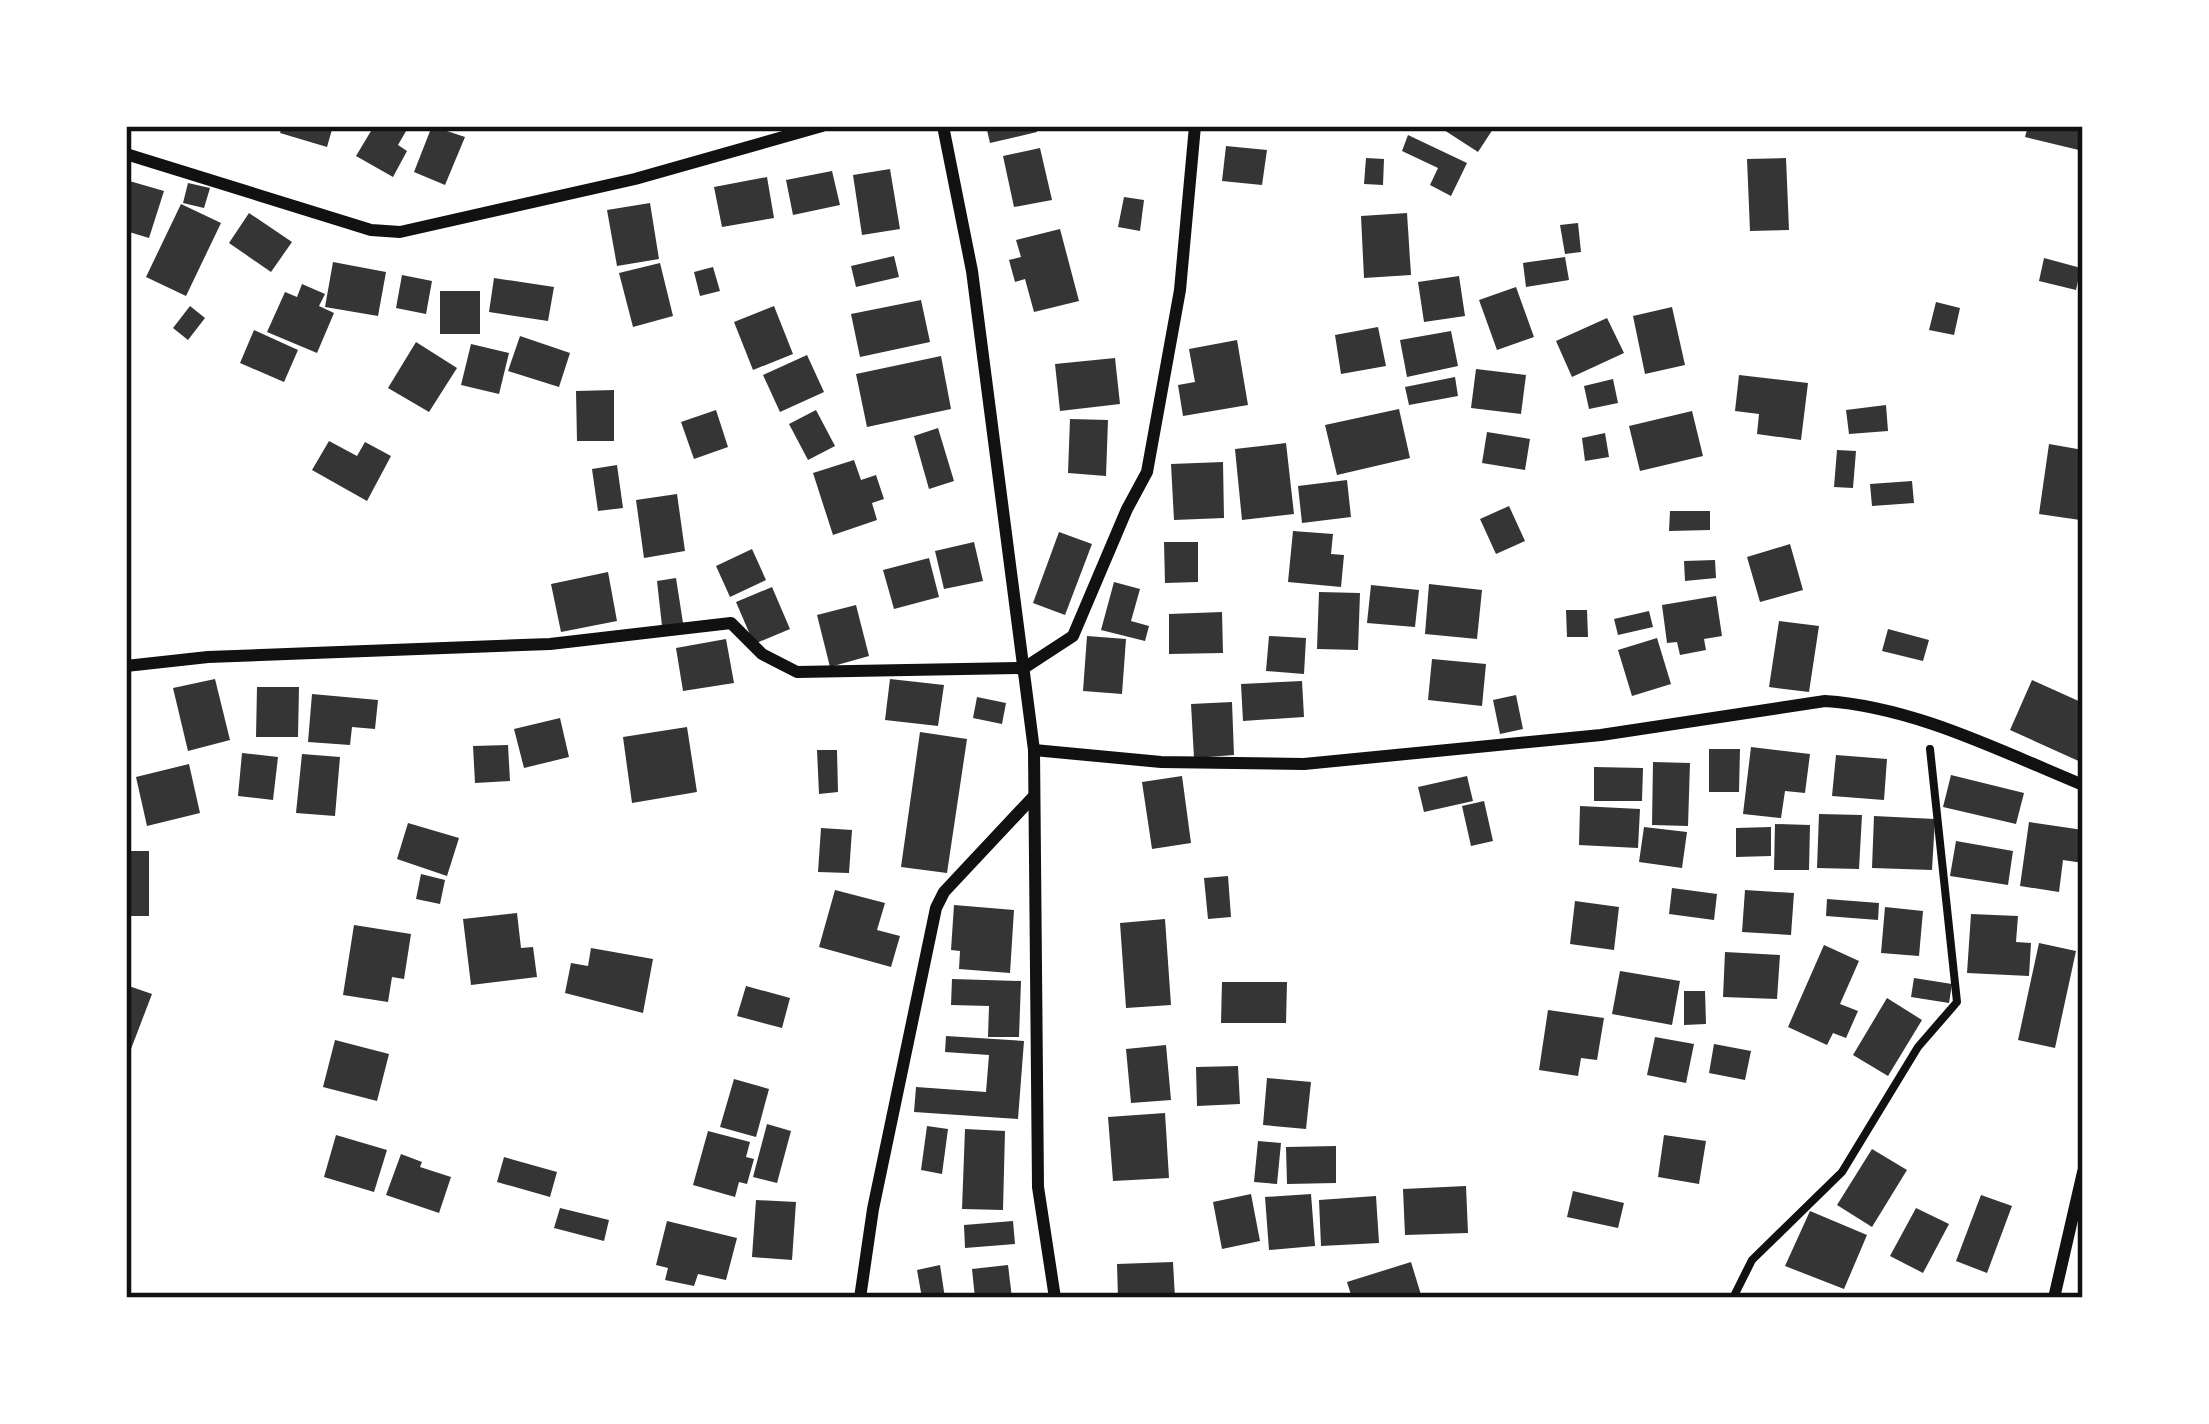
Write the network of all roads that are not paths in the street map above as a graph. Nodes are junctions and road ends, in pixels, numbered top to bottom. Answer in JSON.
{"nodes":[{"id":1,"x":822,"y":126,"type":"edge"},
{"id":2,"x":943,"y":126,"type":"edge"},
{"id":3,"x":1196,"y":126,"type":"edge"},
{"id":4,"x":126,"y":154,"type":"edge"},
{"id":5,"x":126,"y":666,"type":"edge"},
{"id":6,"x":1024,"y":668,"type":"junction"},
{"id":7,"x":1034,"y":749,"type":"junction"},
{"id":8,"x":2083,"y":785,"type":"edge"},
{"id":9,"x":1034,"y":796,"type":"junction"},
{"id":10,"x":2083,"y":1172,"type":"edge"},
{"id":11,"x":860,"y":1298,"type":"edge"},
{"id":12,"x":1055,"y":1298,"type":"edge"},
{"id":13,"x":2054,"y":1298,"type":"edge"}],
"edges":[{"from":1,"to":4,"type":"street"},
{"from":2,"to":6,"type":"street"},
{"from":3,"to":6,"type":"street"},
{"from":5,"to":6,"type":"street"},
{"from":6,"to":7,"type":"street"},
{"from":7,"to":8,"type":"street"},
{"from":7,"to":9,"type":"street"},
{"from":9,"to":11,"type":"street"},
{"from":9,"to":12,"type":"street"},
{"from":10,"to":13,"type":"street"}]}
